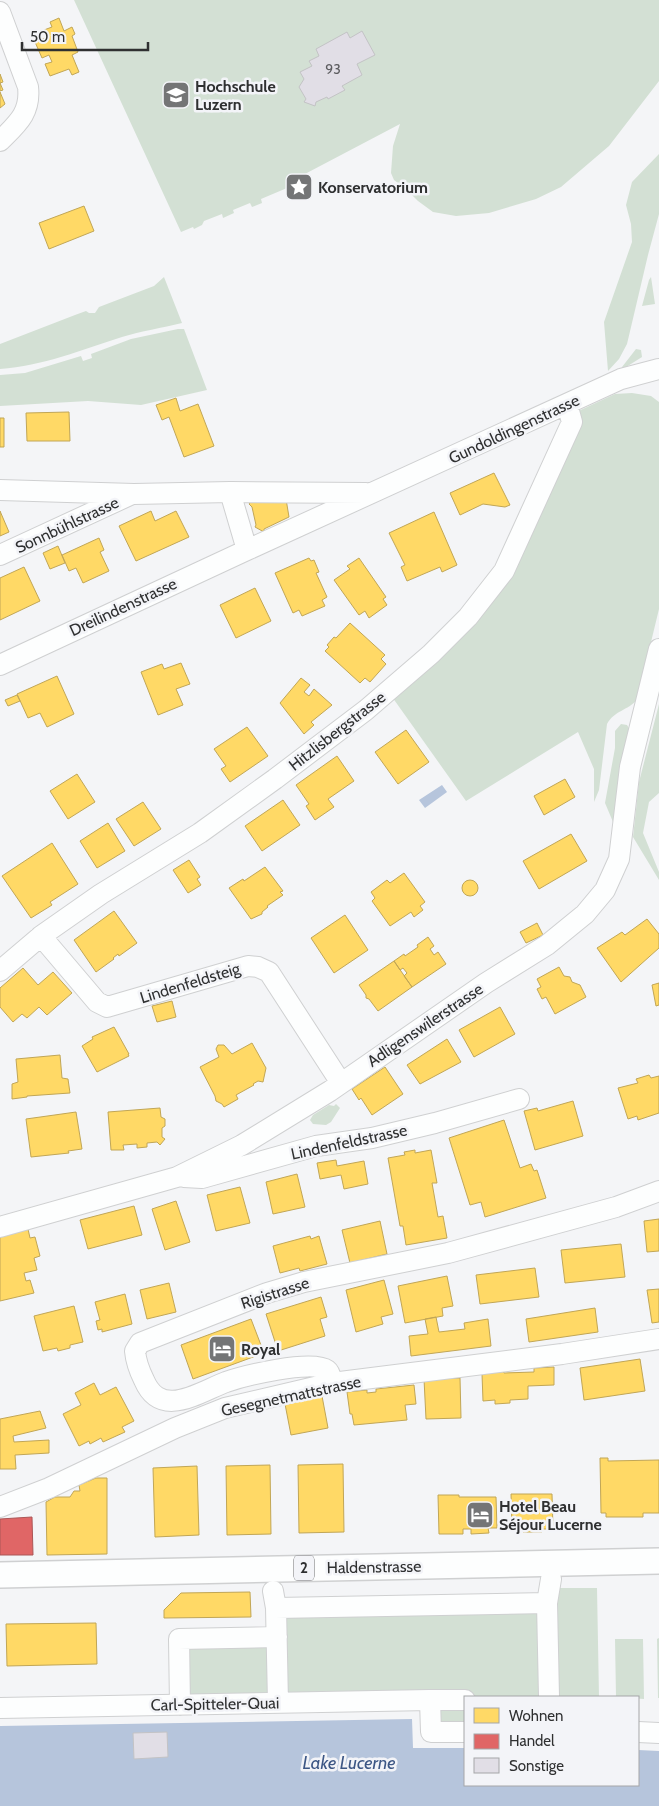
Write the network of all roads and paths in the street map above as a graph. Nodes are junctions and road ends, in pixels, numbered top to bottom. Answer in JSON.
{"nodes":[{"id":1,"x":0,"y":12,"type":"edge"},
{"id":2,"x":0,"y":142,"type":"edge"},
{"id":3,"x":659,"y":369,"type":"edge"},
{"id":4,"x":567,"y":404,"type":"junction"},
{"id":5,"x":0,"y":490,"type":"edge"},
{"id":6,"x":230,"y":492,"type":"junction"},
{"id":7,"x":370,"y":493,"type":"junction"},
{"id":8,"x":134,"y":494,"type":"junction"},
{"id":9,"x":247,"y":550,"type":"junction"},
{"id":10,"x":0,"y":556,"type":"edge"},
{"id":11,"x":659,"y":649,"type":"edge"},
{"id":12,"x":0,"y":665,"type":"edge"},
{"id":13,"x":41,"y":936,"type":"junction"},
{"id":14,"x":0,"y":971,"type":"edge"},
{"id":15,"x":341,"y":1083,"type":"junction"},
{"id":16,"x":519,"y":1099,"type":"dead end"},
{"id":17,"x":178,"y":1177,"type":"junction"},
{"id":18,"x":659,"y":1191,"type":"edge"},
{"id":19,"x":0,"y":1227,"type":"edge"},
{"id":20,"x":659,"y":1339,"type":"edge"},
{"id":21,"x":332,"y":1383,"type":"junction"},
{"id":22,"x":0,"y":1507,"type":"edge"},
{"id":23,"x":659,"y":1561,"type":"edge"},
{"id":24,"x":0,"y":1575,"type":"edge"},
{"id":25,"x":551,"y":1579,"type":"dead end"},
{"id":26,"x":547,"y":1603,"type":"junction"},
{"id":27,"x":277,"y":1637,"type":"junction"},
{"id":28,"x":549,"y":1696,"type":"edge"},
{"id":29,"x":430,"y":1700,"type":"junction"},
{"id":30,"x":464,"y":1700,"type":"edge"},
{"id":31,"x":278,"y":1703,"type":"junction"},
{"id":32,"x":180,"y":1705,"type":"junction"},
{"id":33,"x":0,"y":1708,"type":"edge"},
{"id":34,"x":464,"y":1732,"type":"edge"},
{"id":35,"x":639,"y":1732,"type":"edge"},
{"id":36,"x":659,"y":1732,"type":"edge"}],
"edges":[{"from":1,"to":2,"type":"street"},
{"from":3,"to":4,"type":"street","name":"Gundoldingenstrasse"},
{"from":4,"to":7,"type":"street","name":"Gundoldingenstrasse"},
{"from":4,"to":13,"type":"street","name":"Hitzlisbergstrasse"},
{"from":5,"to":8,"type":"street"},
{"from":6,"to":7,"type":"street"},
{"from":6,"to":8,"type":"street"},
{"from":6,"to":9,"type":"street"},
{"from":7,"to":9,"type":"street","name":"Dreilindenstrasse"},
{"from":8,"to":10,"type":"street","name":"Sonnbühlstrasse"},
{"from":9,"to":12,"type":"street","name":"Dreilindenstrasse"},
{"from":11,"to":15,"type":"street","name":"Adligenswilerstrasse"},
{"from":13,"to":14,"type":"street","name":"Hitzlisbergstrasse"},
{"from":13,"to":15,"type":"street","name":"Lindenfeldsteig"},
{"from":15,"to":17,"type":"street","name":"Adligenswilerstrasse"},
{"from":16,"to":17,"type":"street","name":"Lindenfeldstrasse"},
{"from":17,"to":19,"type":"street","name":"Adligenswilerstrasse"},
{"from":18,"to":21,"type":"street","name":"Rigistrasse"},
{"from":20,"to":21,"type":"street","name":"Gesegnetmattstrasse"},
{"from":21,"to":22,"type":"street","name":"Gesegnetmattstrasse"},
{"from":23,"to":24,"type":"main road","name":"Haldenstrasse","number":"2"},
{"from":25,"to":26,"type":"street"},
{"from":26,"to":27,"type":"street"},
{"from":26,"to":28,"type":"street"},
{"from":27,"to":31,"type":"street"},
{"from":27,"to":32,"type":"street"},
{"from":29,"to":30,"type":"street","name":"Carl-Spitteler-Quai"},
{"from":29,"to":31,"type":"street","name":"Carl-Spitteler-Quai"},
{"from":29,"to":34,"type":"street"},
{"from":31,"to":32,"type":"street","name":"Carl-Spitteler-Quai"},
{"from":32,"to":33,"type":"street","name":"Carl-Spitteler-Quai"},
{"from":35,"to":36,"type":"street"}]}
